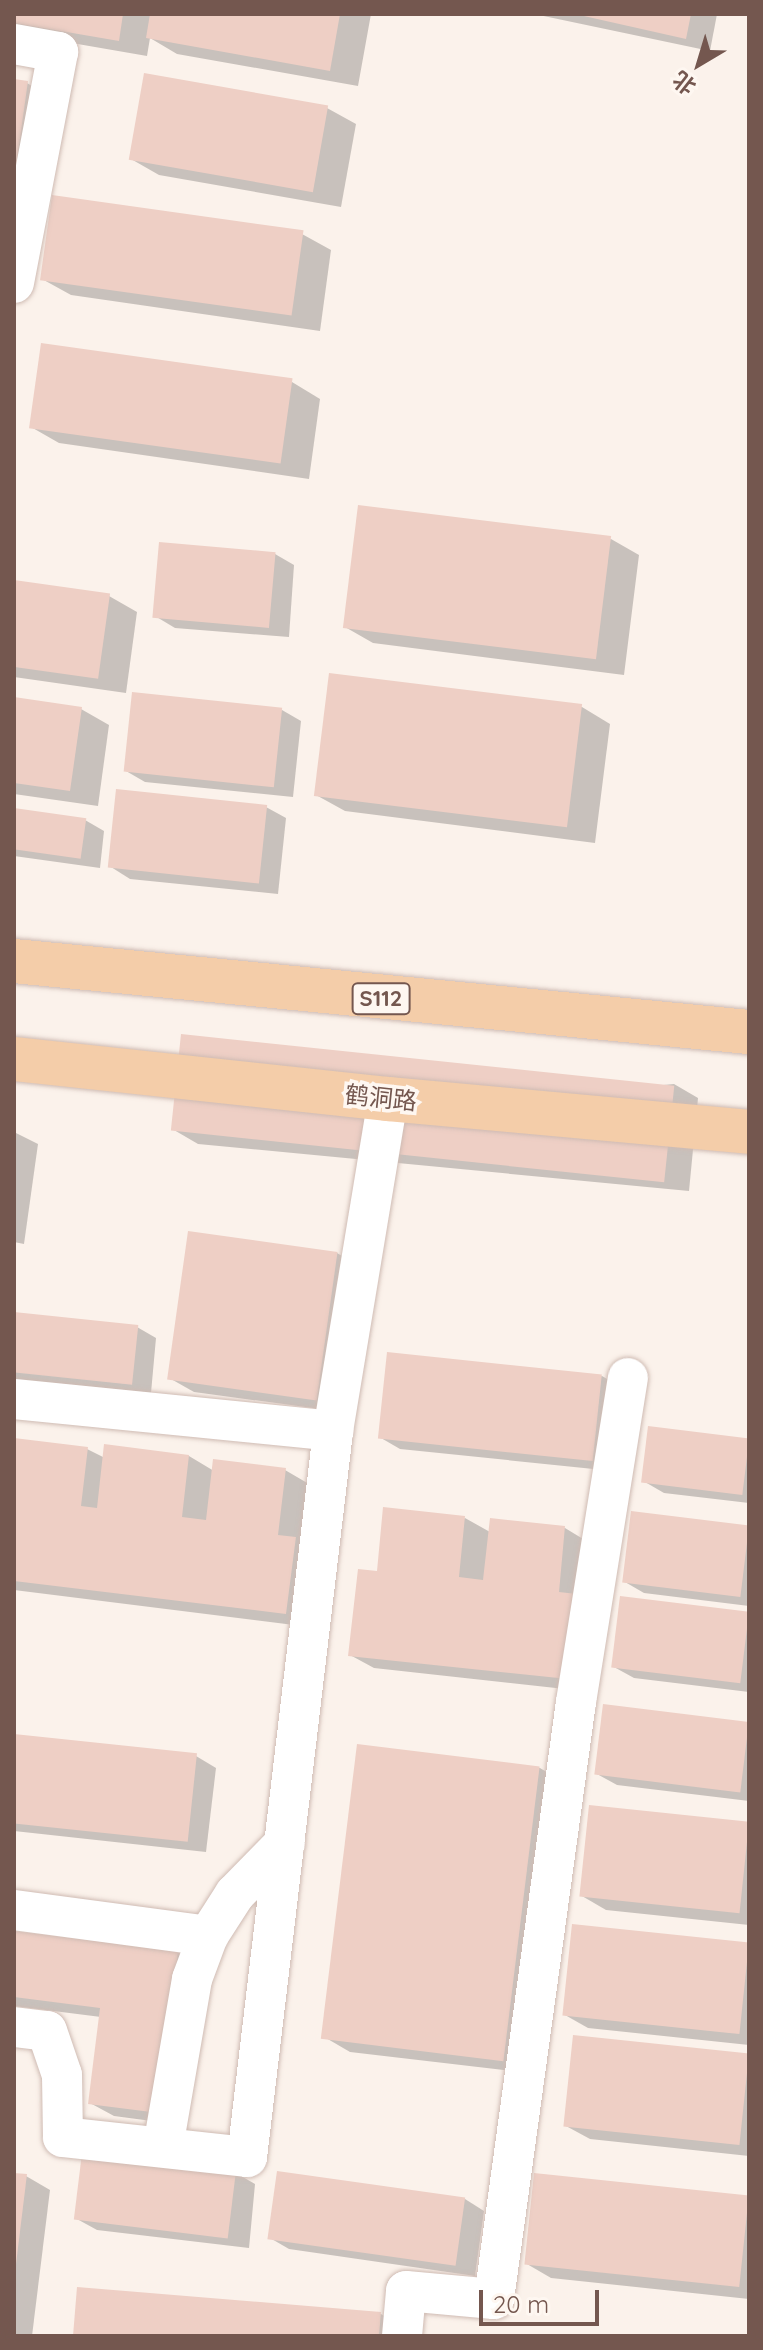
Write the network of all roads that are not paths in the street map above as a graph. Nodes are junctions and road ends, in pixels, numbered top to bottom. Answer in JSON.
{"nodes":[{"id":1,"x":14,"y":44,"type":"edge"},
{"id":2,"x":14,"y":283,"type":"edge"},
{"id":3,"x":14,"y":961,"type":"edge"},
{"id":4,"x":749,"y":1032,"type":"edge"},
{"id":5,"x":14,"y":1059,"type":"edge"},
{"id":6,"x":388,"y":1099,"type":"junction"},
{"id":7,"x":749,"y":1132,"type":"edge"},
{"id":8,"x":628,"y":1378,"type":"dead end"},
{"id":9,"x":14,"y":1399,"type":"edge"},
{"id":10,"x":333,"y":1431,"type":"junction"},
{"id":11,"x":285,"y":1843,"type":"junction"},
{"id":12,"x":14,"y":1910,"type":"edge"},
{"id":13,"x":208,"y":1936,"type":"junction"},
{"id":14,"x":14,"y":2027,"type":"edge"},
{"id":15,"x":163,"y":2147,"type":"junction"},
{"id":16,"x":402,"y":2336,"type":"edge"}],
"edges":[{"from":1,"to":2,"type":"street"},
{"from":3,"to":4,"type":"main road","number":"S112"},
{"from":5,"to":6,"type":"main road","name":"鹤洞路"},
{"from":6,"to":7,"type":"main road","name":"鹤洞路"},
{"from":6,"to":10,"type":"street"},
{"from":8,"to":16,"type":"street"},
{"from":9,"to":10,"type":"street"},
{"from":10,"to":11,"type":"street"},
{"from":11,"to":13,"type":"street"},
{"from":11,"to":15,"type":"street"},
{"from":12,"to":13,"type":"street"},
{"from":13,"to":15,"type":"street"},
{"from":14,"to":15,"type":"street"}]}
